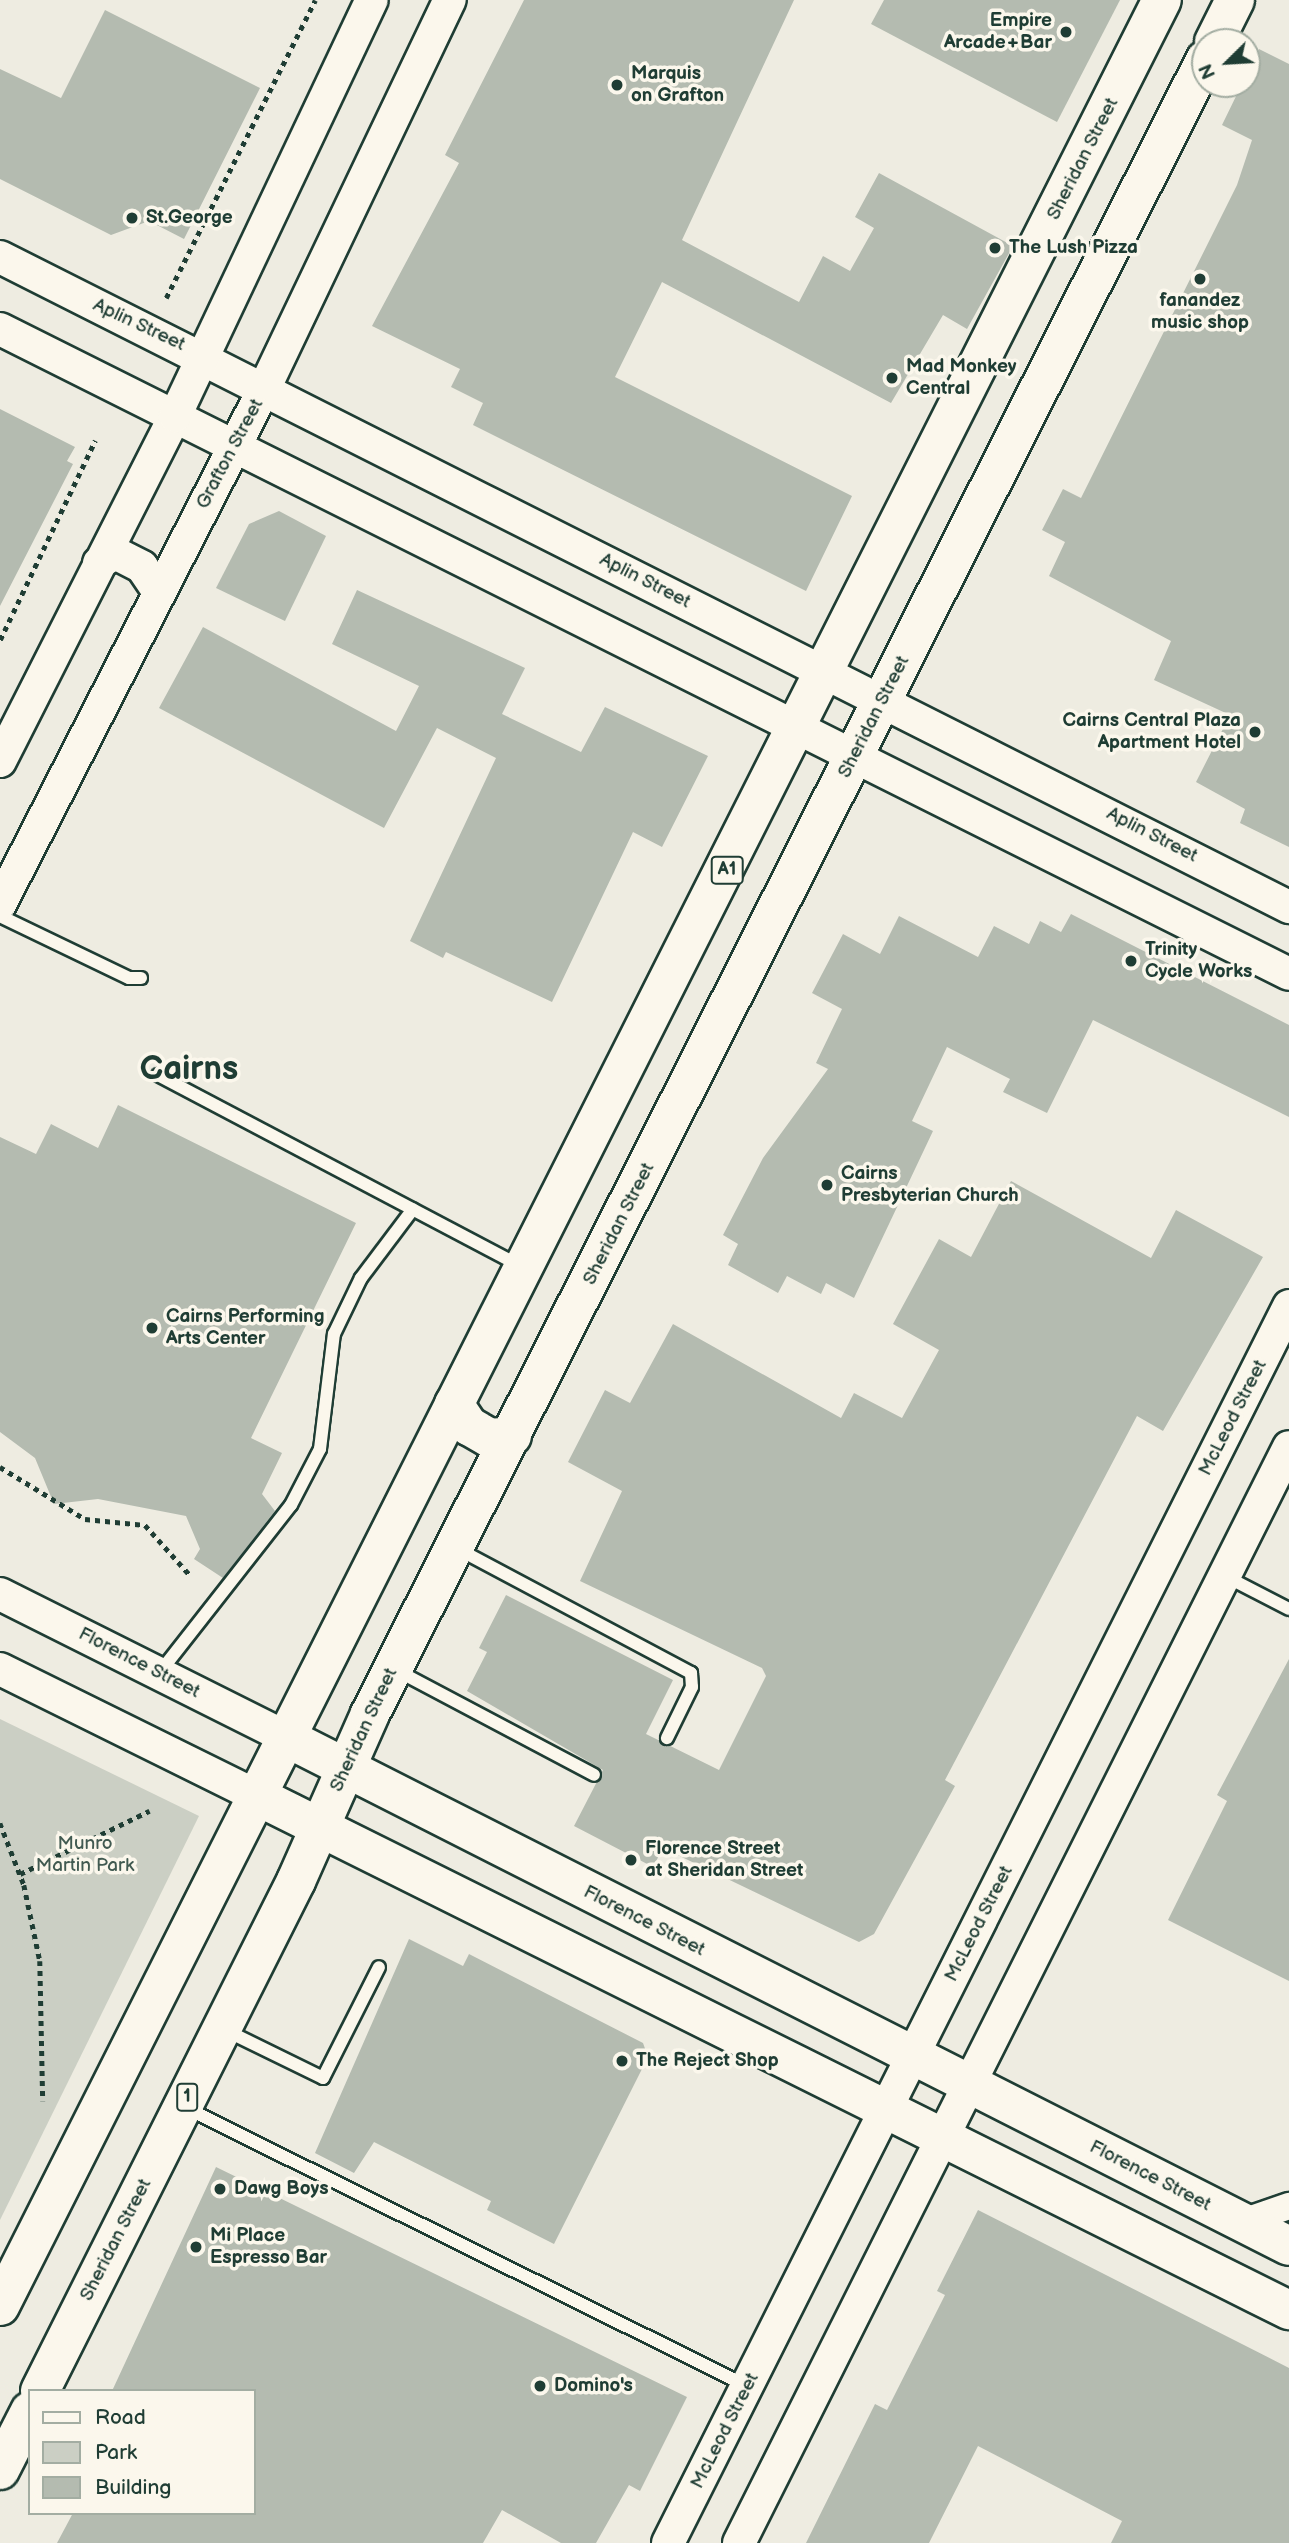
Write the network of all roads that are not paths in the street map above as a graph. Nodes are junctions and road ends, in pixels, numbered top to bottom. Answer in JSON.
{"nodes":[{"id":1,"x":372,"y":0,"type":"edge"},
{"id":2,"x":450,"y":0,"type":"edge"},
{"id":3,"x":1162,"y":0,"type":"edge"},
{"id":4,"x":1235,"y":0,"type":"edge"},
{"id":5,"x":1221,"y":28,"type":"edge"},
{"id":6,"x":1191,"y":88,"type":"edge"},
{"id":7,"x":0,"y":257,"type":"edge"},
{"id":8,"x":0,"y":329,"type":"edge"},
{"id":9,"x":205,"y":356,"type":"junction"},
{"id":10,"x":265,"y":387,"type":"junction"},
{"id":11,"x":175,"y":416,"type":"junction"},
{"id":12,"x":236,"y":443,"type":"junction"},
{"id":13,"x":901,"y":523,"type":"junction"},
{"id":14,"x":959,"y":550,"type":"junction"},
{"id":15,"x":99,"y":563,"type":"junction"},
{"id":16,"x":157,"y":589,"type":"junction"},
{"id":17,"x":825,"y":672,"type":"junction"},
{"id":18,"x":884,"y":699,"type":"junction"},
{"id":19,"x":798,"y":727,"type":"junction"},
{"id":20,"x":855,"y":757,"type":"junction"},
{"id":21,"x":0,"y":761,"type":"edge"},
{"id":22,"x":0,"y":904,"type":"edge"},
{"id":23,"x":1289,"y":907,"type":"edge"},
{"id":24,"x":0,"y":916,"type":"edge"},
{"id":25,"x":703,"y":920,"type":"junction"},
{"id":26,"x":757,"y":950,"type":"junction"},
{"id":27,"x":1289,"y":974,"type":"edge"},
{"id":28,"x":141,"y":978,"type":"dead end"},
{"id":29,"x":158,"y":1074,"type":"dead end"},
{"id":30,"x":413,"y":1209,"type":"junction"},
{"id":31,"x":523,"y":1267,"type":"junction"},
{"id":32,"x":1289,"y":1306,"type":"edge"},
{"id":33,"x":454,"y":1404,"type":"junction"},
{"id":34,"x":512,"y":1436,"type":"junction"},
{"id":35,"x":1289,"y":1447,"type":"edge"},
{"id":36,"x":454,"y":1548,"type":"junction"},
{"id":37,"x":1225,"y":1576,"type":"junction"},
{"id":38,"x":0,"y":1594,"type":"edge"},
{"id":39,"x":1289,"y":1608,"type":"edge"},
{"id":40,"x":393,"y":1668,"type":"junction"},
{"id":41,"x":0,"y":1669,"type":"edge"},
{"id":42,"x":159,"y":1673,"type":"junction"},
{"id":43,"x":287,"y":1738,"type":"junction"},
{"id":44,"x":667,"y":1738,"type":"dead end"},
{"id":45,"x":343,"y":1769,"type":"junction"},
{"id":46,"x":594,"y":1775,"type":"dead end"},
{"id":47,"x":259,"y":1797,"type":"junction"},
{"id":48,"x":320,"y":1825,"type":"junction"},
{"id":49,"x":379,"y":1967,"type":"dead end"},
{"id":50,"x":222,"y":2028,"type":"junction"},
{"id":51,"x":913,"y":2055,"type":"junction"},
{"id":52,"x":970,"y":2084,"type":"junction"},
{"id":53,"x":182,"y":2106,"type":"junction"},
{"id":54,"x":886,"y":2107,"type":"junction"},
{"id":55,"x":943,"y":2136,"type":"junction"},
{"id":56,"x":1289,"y":2206,"type":"edge"},
{"id":57,"x":1242,"y":2222,"type":"junction"},
{"id":58,"x":1289,"y":2246,"type":"edge"},
{"id":59,"x":0,"y":2306,"type":"edge"},
{"id":60,"x":1289,"y":2310,"type":"edge"},
{"id":61,"x":747,"y":2386,"type":"junction"},
{"id":62,"x":41,"y":2389,"type":"edge"},
{"id":63,"x":28,"y":2415,"type":"edge"},
{"id":64,"x":0,"y":2470,"type":"edge"},
{"id":65,"x":668,"y":2543,"type":"edge"},
{"id":66,"x":739,"y":2543,"type":"edge"}],
"edges":[{"from":1,"to":9,"type":"street"},
{"from":2,"to":10,"type":"street","name":"Grafton Street"},
{"from":3,"to":13,"type":"main road","name":"Sheridan Street","number":"A1"},
{"from":4,"to":5,"type":"main road"},
{"from":6,"to":14,"type":"main road","name":"Sheridan Street"},
{"from":7,"to":9,"type":"street","name":"Aplin Street"},
{"from":8,"to":11,"type":"street"},
{"from":9,"to":10,"type":"street","name":"Aplin Street"},
{"from":9,"to":11,"type":"street"},
{"from":10,"to":12,"type":"street","name":"Grafton Street"},
{"from":10,"to":17,"type":"street","name":"Aplin Street"},
{"from":11,"to":12,"type":"street"},
{"from":11,"to":15,"type":"street"},
{"from":12,"to":16,"type":"street","name":"Grafton Street"},
{"from":12,"to":19,"type":"street"},
{"from":13,"to":14,"type":"main road"},
{"from":13,"to":17,"type":"main road","name":"Sheridan Street","number":"A1"},
{"from":14,"to":18,"type":"main road","name":"Sheridan Street"},
{"from":15,"to":16,"type":"street"},
{"from":15,"to":21,"type":"street"},
{"from":16,"to":22,"type":"street","name":"Grafton Street"},
{"from":17,"to":18,"type":"street","name":"Aplin Street"},
{"from":17,"to":19,"type":"main road","name":"Sheridan Street","number":"A1"},
{"from":18,"to":20,"type":"main road","name":"Sheridan Street"},
{"from":18,"to":23,"type":"street","name":"Aplin Street"},
{"from":19,"to":20,"type":"street"},
{"from":19,"to":25,"type":"main road","name":"Sheridan Street","number":"A1"},
{"from":20,"to":26,"type":"main road","name":"Sheridan Street"},
{"from":20,"to":27,"type":"street"},
{"from":24,"to":28,"type":"lane"},
{"from":25,"to":26,"type":"main road"},
{"from":25,"to":31,"type":"main road","name":"Sheridan Street","number":"A1"},
{"from":26,"to":34,"type":"main road","name":"Sheridan Street"},
{"from":29,"to":30,"type":"lane"},
{"from":30,"to":31,"type":"lane"},
{"from":30,"to":42,"type":"lane"},
{"from":31,"to":33,"type":"main road","name":"Sheridan Street","number":"A1"},
{"from":32,"to":51,"type":"street","name":"McLeod Street"},
{"from":33,"to":34,"type":"main road"},
{"from":33,"to":43,"type":"main road","name":"Sheridan Street","number":"A1"},
{"from":34,"to":36,"type":"main road","name":"Sheridan Street"},
{"from":35,"to":37,"type":"street"},
{"from":36,"to":40,"type":"main road","name":"Sheridan Street"},
{"from":36,"to":44,"type":"lane"},
{"from":37,"to":39,"type":"lane"},
{"from":37,"to":52,"type":"street"},
{"from":38,"to":42,"type":"street","name":"Florence Street"},
{"from":40,"to":45,"type":"main road","name":"Sheridan Street"},
{"from":40,"to":46,"type":"lane"},
{"from":41,"to":47,"type":"street"},
{"from":42,"to":43,"type":"street","name":"Florence Street"},
{"from":43,"to":45,"type":"main road","name":"Florence Street"},
{"from":43,"to":47,"type":"main road","name":"Sheridan Street"},
{"from":45,"to":48,"type":"main road","name":"Sheridan Street"},
{"from":45,"to":51,"type":"main road","name":"Florence Street"},
{"from":47,"to":48,"type":"main road"},
{"from":47,"to":59,"type":"main road","name":"Sheridan Street"},
{"from":48,"to":50,"type":"main road","name":"Sheridan Street","number":"1"},
{"from":48,"to":54,"type":"main road"},
{"from":49,"to":50,"type":"lane"},
{"from":50,"to":53,"type":"main road","name":"Sheridan Street","number":"1"},
{"from":51,"to":52,"type":"main road","name":"Florence Street"},
{"from":51,"to":54,"type":"street","name":"McLeod Street"},
{"from":52,"to":55,"type":"street"},
{"from":52,"to":57,"type":"main road","name":"Florence Street"},
{"from":53,"to":61,"type":"lane"},
{"from":53,"to":62,"type":"main road","name":"Sheridan Street","number":"1"},
{"from":54,"to":55,"type":"main road"},
{"from":54,"to":61,"type":"street","name":"McLeod Street"},
{"from":55,"to":60,"type":"main road"},
{"from":55,"to":66,"type":"street"},
{"from":56,"to":57,"type":"street"},
{"from":57,"to":58,"type":"main road","name":"Florence Street"},
{"from":61,"to":65,"type":"street","name":"McLeod Street"},
{"from":63,"to":64,"type":"main road"}]}
